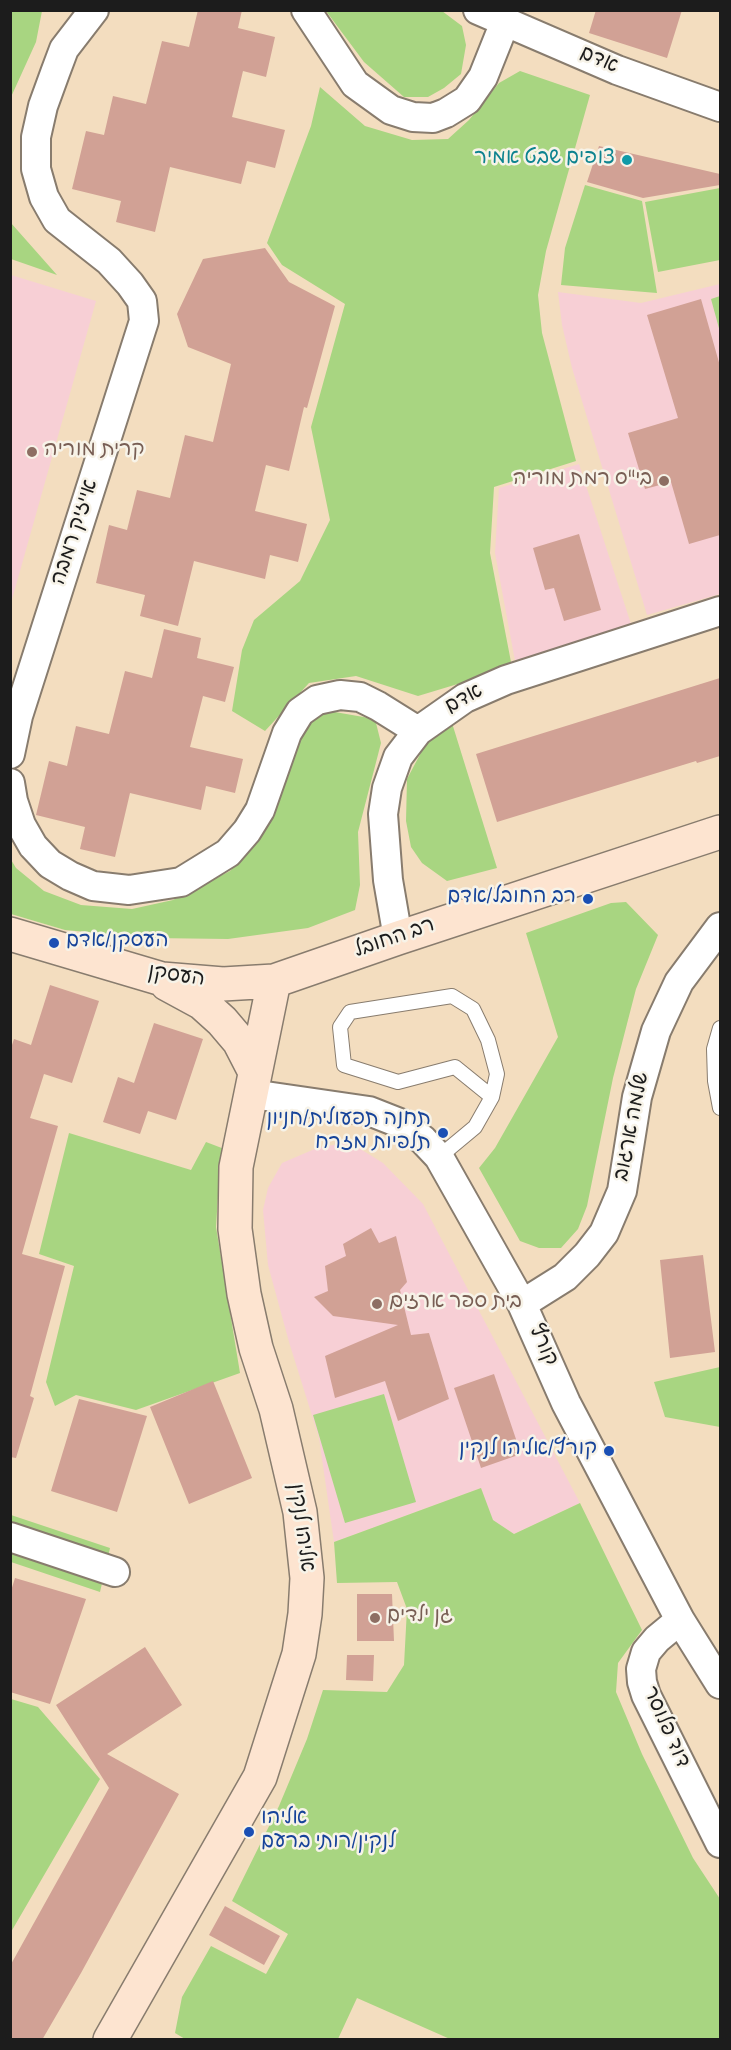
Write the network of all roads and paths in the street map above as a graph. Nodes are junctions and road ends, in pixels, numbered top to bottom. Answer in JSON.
{"nodes":[{"id":1,"x":94,"y":10,"type":"edge"},
{"id":2,"x":306,"y":10,"type":"edge"},
{"id":3,"x":478,"y":10,"type":"edge"},
{"id":4,"x":506,"y":22,"type":"junction"},
{"id":5,"x":720,"y":107,"type":"edge"},
{"id":6,"x":720,"y":610,"type":"edge"},
{"id":7,"x":418,"y":731,"type":"junction"},
{"id":8,"x":10,"y":754,"type":"edge"},
{"id":9,"x":10,"y":783,"type":"edge"},
{"id":10,"x":720,"y":832,"type":"edge"},
{"id":11,"x":10,"y":934,"type":"edge"},
{"id":12,"x":718,"y":934,"type":"edge"},
{"id":13,"x":398,"y":938,"type":"junction"},
{"id":14,"x":143,"y":974,"type":"junction"},
{"id":15,"x":274,"y":981,"type":"junction"},
{"id":16,"x":720,"y":1028,"type":"edge"},
{"id":17,"x":254,"y":1083,"type":"junction"},
{"id":18,"x":492,"y":1097,"type":"junction"},
{"id":19,"x":720,"y":1108,"type":"edge"},
{"id":20,"x":439,"y":1158,"type":"junction"},
{"id":21,"x":522,"y":1305,"type":"junction"},
{"id":22,"x":10,"y":1537,"type":"edge"},
{"id":23,"x":115,"y":1572,"type":"dead end"},
{"id":24,"x":680,"y":1620,"type":"junction"},
{"id":25,"x":720,"y":1684,"type":"edge"},
{"id":26,"x":720,"y":1843,"type":"edge"},
{"id":27,"x":110,"y":2040,"type":"edge"}],
"edges":[{"from":1,"to":8,"type":"street","name":"אייזיק רמבה"},
{"from":2,"to":4,"type":"street"},
{"from":3,"to":4,"type":"street","name":"אדם"},
{"from":4,"to":5,"type":"street","name":"אדם"},
{"from":6,"to":7,"type":"street","name":"אדם"},
{"from":7,"to":9,"type":"street"},
{"from":7,"to":13,"type":"street","name":"אדם"},
{"from":10,"to":13,"type":"street","name":"רב החובל"},
{"from":11,"to":14,"type":"street","name":"העסקן"},
{"from":12,"to":21,"type":"street","name":"שלמה ארגוב"},
{"from":13,"to":15,"type":"street","name":"רב החובל"},
{"from":14,"to":15,"type":"street","name":"העסקן"},
{"from":14,"to":17,"type":"street"},
{"from":15,"to":17,"type":"street","name":"אליהו לנקין"},
{"from":16,"to":19,"type":"lane"},
{"from":17,"to":20,"type":"street","name":"קורץ"},
{"from":17,"to":27,"type":"street","name":"אליהו לנקין"},
{"from":18,"to":18,"type":"lane"},
{"from":18,"to":20,"type":"lane"},
{"from":20,"to":21,"type":"street","name":"קורץ"},
{"from":21,"to":24,"type":"street","name":"קורץ"},
{"from":22,"to":23,"type":"street"},
{"from":24,"to":25,"type":"street","name":"קורץ"},
{"from":24,"to":26,"type":"street","name":"דוד פלוסר"}]}
